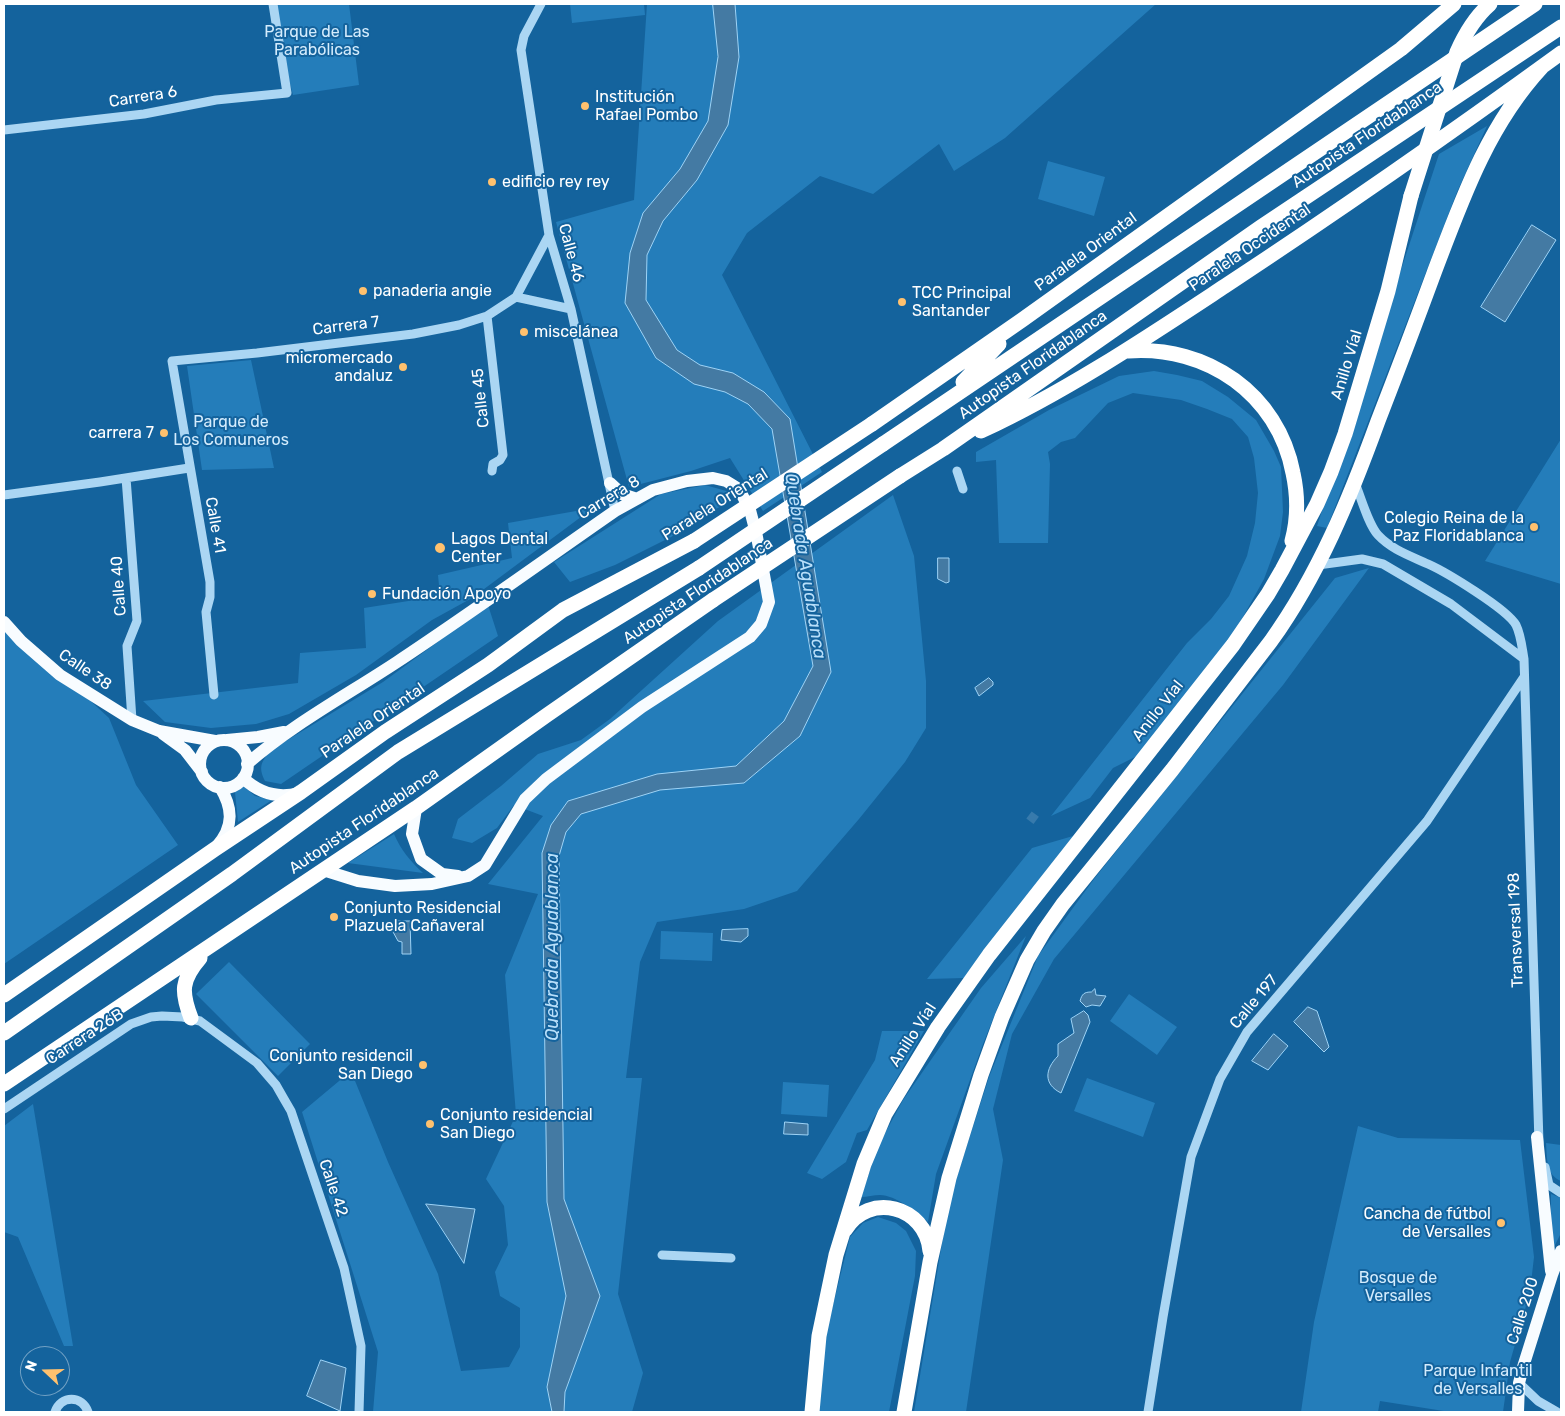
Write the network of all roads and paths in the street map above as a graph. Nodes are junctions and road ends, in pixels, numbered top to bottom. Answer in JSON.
{"nodes":[{"id":1,"x":273,"y":4,"type":"edge"},
{"id":2,"x":540,"y":4,"type":"edge"},
{"id":3,"x":1454,"y":4,"type":"edge"},
{"id":4,"x":1490,"y":4,"type":"edge"},
{"id":5,"x":1535,"y":4,"type":"edge"},
{"id":6,"x":1561,"y":27,"type":"edge"},
{"id":7,"x":1561,"y":53,"type":"edge"},
{"id":8,"x":1542,"y":67,"type":"junction"},
{"id":9,"x":4,"y":130,"type":"edge"},
{"id":10,"x":549,"y":235,"type":"junction"},
{"id":11,"x":516,"y":297,"type":"junction"},
{"id":12,"x":570,"y":309,"type":"junction"},
{"id":13,"x":487,"y":316,"type":"junction"},
{"id":14,"x":1022,"y":320,"type":"junction"},
{"id":15,"x":1127,"y":351,"type":"junction"},
{"id":16,"x":172,"y":361,"type":"joint"},
{"id":17,"x":942,"y":404,"type":"junction"},
{"id":18,"x":943,"y":448,"type":"junction"},
{"id":19,"x":190,"y":468,"type":"junction"},
{"id":20,"x":957,"y":471,"type":"dead end"},
{"id":21,"x":492,"y":472,"type":"dead end"},
{"id":22,"x":126,"y":478,"type":"junction"},
{"id":23,"x":610,"y":483,"type":"junction"},
{"id":24,"x":1355,"y":483,"type":"junction"},
{"id":25,"x":963,"y":489,"type":"dead end"},
{"id":26,"x":4,"y":495,"type":"edge"},
{"id":27,"x":637,"y":498,"type":"junction"},
{"id":28,"x":615,"y":511,"type":"junction"},
{"id":29,"x":1318,"y":565,"type":"junction"},
{"id":30,"x":1282,"y":570,"type":"junction"},
{"id":31,"x":4,"y":622,"type":"edge"},
{"id":32,"x":1524,"y":659,"type":"junction"},
{"id":33,"x":1524,"y":677,"type":"junction"},
{"id":34,"x":214,"y":695,"type":"dead end"},
{"id":35,"x":132,"y":720,"type":"junction"},
{"id":36,"x":289,"y":730,"type":"junction"},
{"id":37,"x":159,"y":731,"type":"junction"},
{"id":38,"x":220,"y":741,"type":"junction"},
{"id":39,"x":247,"y":764,"type":"junction"},
{"id":40,"x":202,"y":772,"type":"junction"},
{"id":41,"x":243,"y":778,"type":"junction"},
{"id":42,"x":220,"y":787,"type":"junction"},
{"id":43,"x":301,"y":792,"type":"junction"},
{"id":44,"x":416,"y":808,"type":"junction"},
{"id":45,"x":215,"y":849,"type":"junction"},
{"id":46,"x":323,"y":870,"type":"junction"},
{"id":47,"x":468,"y":876,"type":"junction"},
{"id":48,"x":212,"y":946,"type":"junction"},
{"id":49,"x":4,"y":995,"type":"edge"},
{"id":50,"x":191,"y":1018,"type":"junction"},
{"id":51,"x":4,"y":1033,"type":"edge"},
{"id":52,"x":4,"y":1084,"type":"edge"},
{"id":53,"x":4,"y":1110,"type":"edge"},
{"id":54,"x":1537,"y":1137,"type":"junction"},
{"id":55,"x":1561,"y":1192,"type":"edge"},
{"id":56,"x":843,"y":1233,"type":"junction"},
{"id":57,"x":1561,"y":1251,"type":"edge"},
{"id":58,"x":662,"y":1255,"type":"dead end"},
{"id":59,"x":731,"y":1258,"type":"dead end"},
{"id":60,"x":930,"y":1262,"type":"junction"},
{"id":61,"x":1552,"y":1275,"type":"junction"},
{"id":62,"x":1519,"y":1383,"type":"junction"},
{"id":63,"x":55,"y":1412,"type":"edge"},
{"id":64,"x":88,"y":1412,"type":"edge"},
{"id":65,"x":359,"y":1412,"type":"edge"},
{"id":66,"x":812,"y":1412,"type":"edge"},
{"id":67,"x":904,"y":1412,"type":"edge"},
{"id":68,"x":1148,"y":1412,"type":"edge"},
{"id":69,"x":1518,"y":1412,"type":"edge"},
{"id":70,"x":1557,"y":1412,"type":"edge"}],
"edges":[{"from":1,"to":9,"type":"street","name":"Carrera 6"},
{"from":2,"to":10,"type":"street","name":"Calle 46"},
{"from":3,"to":14,"type":"highway","name":"Paralela Oriental"},
{"from":4,"to":30,"type":"highway","name":"Anillo Víal","bridge":true},
{"from":5,"to":17,"type":"highway","name":"Autopista Floridablanca"},
{"from":6,"to":18,"type":"highway","name":"Autopista Floridablanca"},
{"from":7,"to":8,"type":"highway","name":"Paralela Occidental"},
{"from":8,"to":15,"type":"highway","name":"Paralela Occidental"},
{"from":8,"to":24,"type":"highway"},
{"from":10,"to":11,"type":"street","name":"Carrera 7"},
{"from":10,"to":12,"type":"street","name":"Calle 46"},
{"from":11,"to":12,"type":"street"},
{"from":11,"to":13,"type":"street","name":"Carrera 7"},
{"from":12,"to":23,"type":"street","name":"Calle 46"},
{"from":13,"to":16,"type":"street","name":"Carrera 7"},
{"from":13,"to":21,"type":"street","name":"Calle 45"},
{"from":14,"to":17,"type":"highway"},
{"from":14,"to":43,"type":"highway","name":"Paralela Oriental","bridge":true},
{"from":15,"to":18,"type":"highway","name":"Paralela Occidental"},
{"from":15,"to":30,"type":"highway"},
{"from":16,"to":19,"type":"street","name":"Calle 41"},
{"from":17,"to":51,"type":"highway","name":"Autopista Floridablanca","bridge":true},
{"from":18,"to":44,"type":"highway","name":"Autopista Floridablanca","bridge":true},
{"from":19,"to":22,"type":"street"},
{"from":19,"to":34,"type":"street","name":"Calle 41"},
{"from":20,"to":25,"type":"street"},
{"from":22,"to":26,"type":"street"},
{"from":22,"to":35,"type":"street","name":"Calle 40"},
{"from":23,"to":27,"type":"main road"},
{"from":23,"to":28,"type":"street","name":"Calle 46"},
{"from":24,"to":29,"type":"highway"},
{"from":24,"to":32,"type":"street","name":"Transversal 198"},
{"from":27,"to":28,"type":"main road","name":"Carrera 8"},
{"from":27,"to":47,"type":"main road","name":"Carrera 8"},
{"from":28,"to":36,"type":"main road","name":"Carrera 8"},
{"from":29,"to":32,"type":"street"},
{"from":29,"to":60,"type":"highway"},
{"from":30,"to":56,"type":"highway","name":"Anillo Víal"},
{"from":31,"to":35,"type":"main road","name":"Calle 38"},
{"from":32,"to":33,"type":"street","name":"Transversal 198"},
{"from":33,"to":54,"type":"street","name":"Transversal 198"},
{"from":33,"to":68,"type":"street","name":"Calle 197"},
{"from":35,"to":37,"type":"main road","name":"Calle 38"},
{"from":36,"to":38,"type":"main road","name":"Carrera 8"},
{"from":36,"to":39,"type":"main road","name":"Carrera 8"},
{"from":37,"to":38,"type":"main road","name":"Calle 38"},
{"from":37,"to":40,"type":"main road","name":"Calle 38"},
{"from":38,"to":39,"type":"main road"},
{"from":38,"to":40,"type":"main road"},
{"from":39,"to":41,"type":"main road"},
{"from":40,"to":42,"type":"main road"},
{"from":41,"to":42,"type":"main road"},
{"from":41,"to":43,"type":"main road"},
{"from":42,"to":45,"type":"main road"},
{"from":43,"to":45,"type":"highway","name":"Paralela Oriental"},
{"from":44,"to":46,"type":"highway","name":"Autopista Floridablanca"},
{"from":44,"to":47,"type":"main road"},
{"from":45,"to":49,"type":"highway","name":"Paralela Oriental"},
{"from":46,"to":47,"type":"main road","name":"Carrera 8"},
{"from":46,"to":48,"type":"highway","name":"Autopista Floridablanca"},
{"from":48,"to":50,"type":"highway"},
{"from":48,"to":52,"type":"highway","name":"Autopista Floridablanca"},
{"from":50,"to":53,"type":"street","name":"Carrera 26B"},
{"from":50,"to":65,"type":"street","name":"Calle 42"},
{"from":54,"to":55,"type":"street","name":"Transversal 198"},
{"from":54,"to":61,"type":"main road"},
{"from":56,"to":60,"type":"highway"},
{"from":56,"to":66,"type":"highway","name":"Anillo Víal"},
{"from":57,"to":61,"type":"main road","name":"Calle 200"},
{"from":58,"to":59,"type":"street"},
{"from":60,"to":67,"type":"highway"},
{"from":61,"to":62,"type":"main road","name":"Calle 200"},
{"from":62,"to":69,"type":"main road","name":"Calle 200"},
{"from":62,"to":70,"type":"street"},
{"from":63,"to":64,"type":"street"}]}
